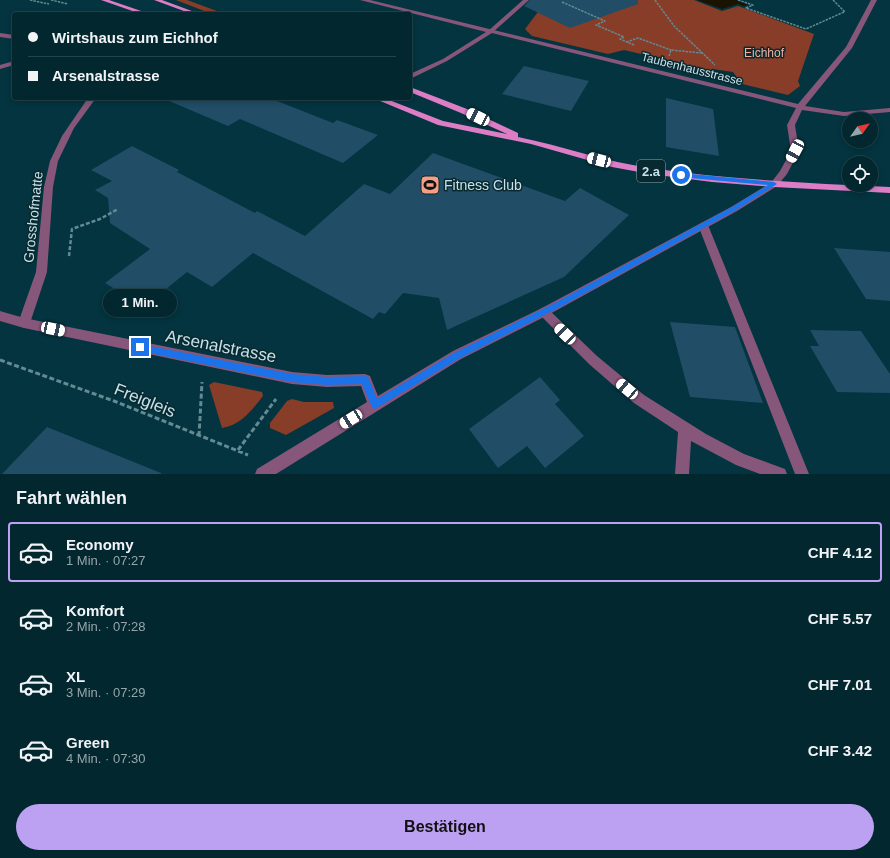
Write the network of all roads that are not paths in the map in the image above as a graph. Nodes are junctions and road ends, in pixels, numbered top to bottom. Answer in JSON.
{"nodes":[{"id":1,"x":104,"y":0,"type":"edge"},
{"id":2,"x":156,"y":0,"type":"edge"},
{"id":3,"x":363,"y":0,"type":"edge"},
{"id":4,"x":526,"y":0,"type":"edge"},
{"id":5,"x":874,"y":0,"type":"edge"},
{"id":6,"x":141,"y":12,"type":"edge"},
{"id":7,"x":191,"y":12,"type":"edge"},
{"id":8,"x":411,"y":12,"type":"edge"},
{"id":9,"x":412,"y":12,"type":"edge"},
{"id":10,"x":490,"y":32,"type":"junction"},
{"id":11,"x":0,"y":35,"type":"edge"},
{"id":12,"x":12,"y":37,"type":"edge"},
{"id":13,"x":12,"y":64,"type":"edge"},
{"id":14,"x":0,"y":67,"type":"edge"},
{"id":15,"x":412,"y":77,"type":"edge"},
{"id":16,"x":412,"y":90,"type":"edge"},
{"id":17,"x":90,"y":100,"type":"edge"},
{"id":18,"x":382,"y":100,"type":"edge"},
{"id":19,"x":800,"y":107,"type":"junction"},
{"id":20,"x":890,"y":110,"type":"edge"},
{"id":21,"x":532,"y":142,"type":"junction"},
{"id":22,"x":774,"y":184,"type":"junction"},
{"id":23,"x":890,"y":190,"type":"edge"},
{"id":24,"x":702,"y":225,"type":"junction"},
{"id":25,"x":544,"y":312,"type":"junction"},
{"id":26,"x":0,"y":316,"type":"edge"},
{"id":27,"x":24,"y":323,"type":"junction"},
{"id":28,"x":375,"y":404,"type":"junction"},
{"id":29,"x":685,"y":429,"type":"junction"},
{"id":30,"x":262,"y":474,"type":"edge"},
{"id":31,"x":682,"y":474,"type":"edge"},
{"id":32,"x":780,"y":474,"type":"edge"},
{"id":33,"x":802,"y":474,"type":"edge"}],
"edges":[{"from":1,"to":6,"type":"main road"},
{"from":2,"to":7,"type":"main road"},
{"from":3,"to":8,"type":"street","name":"Taubenhausstrasse"},
{"from":4,"to":10,"type":"street"},
{"from":5,"to":19,"type":"street"},
{"from":9,"to":10,"type":"street","name":"Taubenhausstrasse"},
{"from":10,"to":15,"type":"street"},
{"from":10,"to":19,"type":"street","name":"Taubenhausstrasse"},
{"from":11,"to":12,"type":"street"},
{"from":13,"to":14,"type":"street"},
{"from":16,"to":21,"type":"main road","number":"2.a"},
{"from":17,"to":27,"type":"street","name":"Grosshofmatte"},
{"from":18,"to":21,"type":"main road","number":"2.a"},
{"from":19,"to":20,"type":"street","name":"Taubenhausstrasse"},
{"from":19,"to":22,"type":"street"},
{"from":21,"to":22,"type":"main road","number":"2.a"},
{"from":22,"to":23,"type":"main road","number":"2.a"},
{"from":22,"to":24,"type":"street"},
{"from":24,"to":25,"type":"street"},
{"from":24,"to":33,"type":"street"},
{"from":25,"to":28,"type":"street"},
{"from":25,"to":29,"type":"street"},
{"from":26,"to":27,"type":"street","name":"Arsenalstrasse"},
{"from":27,"to":28,"type":"street","name":"Arsenalstrasse"},
{"from":28,"to":30,"type":"street"},
{"from":29,"to":31,"type":"street"},
{"from":29,"to":32,"type":"street"}]}
